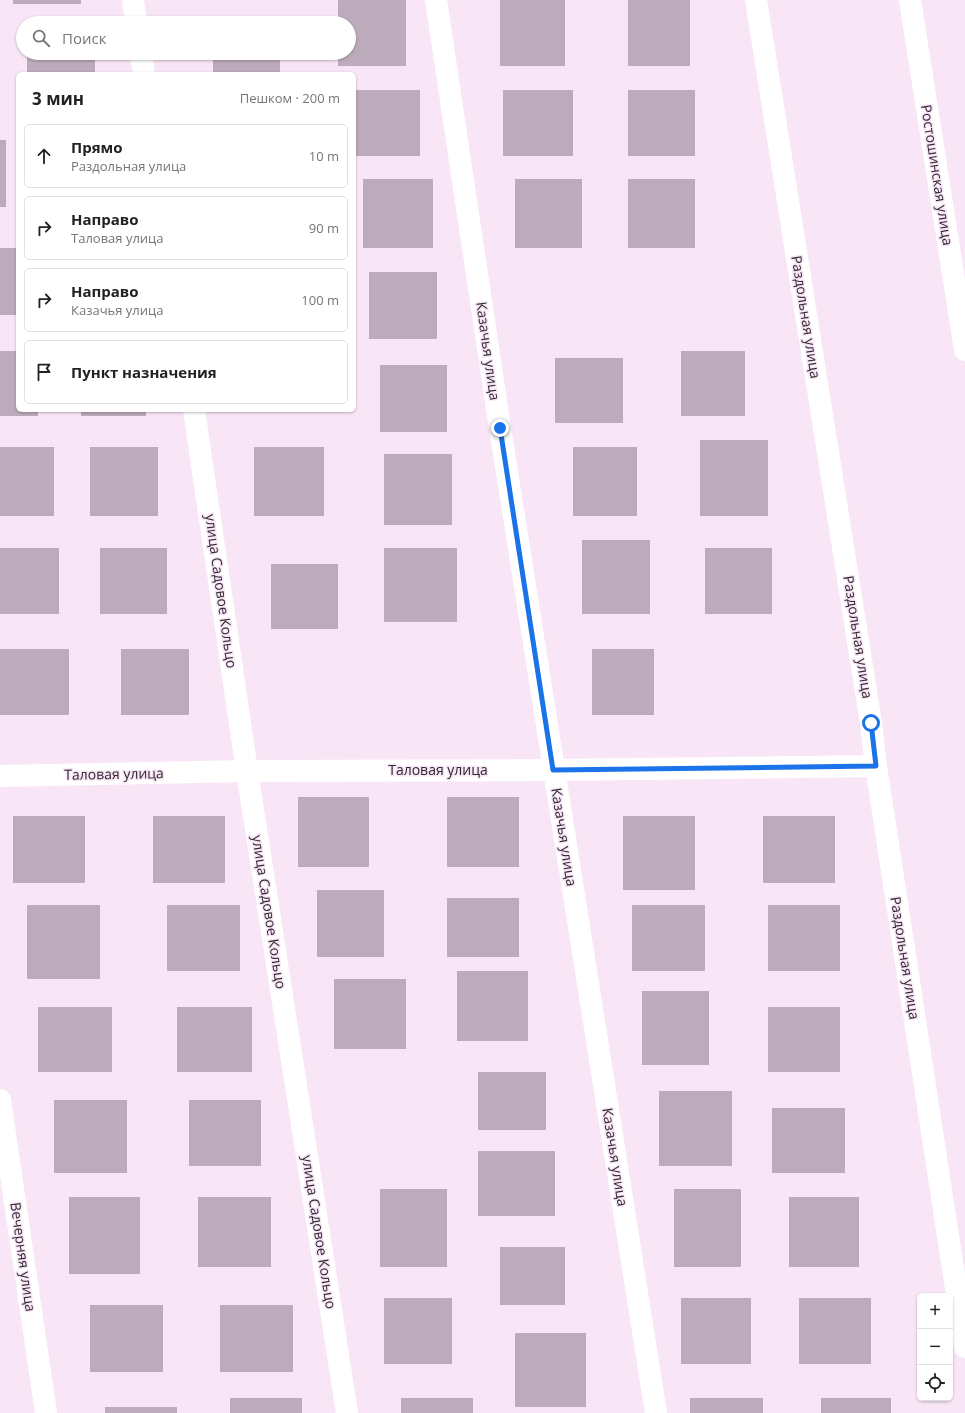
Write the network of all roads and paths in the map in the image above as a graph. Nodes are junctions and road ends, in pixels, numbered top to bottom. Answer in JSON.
{"nodes":[{"id":1,"x":133,"y":0,"type":"edge"},
{"id":2,"x":436,"y":0,"type":"edge"},
{"id":3,"x":756,"y":0,"type":"edge"},
{"id":4,"x":910,"y":0,"type":"edge"},
{"id":5,"x":135,"y":16,"type":"edge"},
{"id":6,"x":142,"y":60,"type":"edge"},
{"id":7,"x":144,"y":72,"type":"edge"},
{"id":8,"x":965,"y":350,"type":"edge"},
{"id":9,"x":194,"y":412,"type":"edge"},
{"id":10,"x":876,"y":766,"type":"junction"},
{"id":11,"x":553,"y":770,"type":"junction"},
{"id":12,"x":247,"y":771,"type":"junction"},
{"id":13,"x":0,"y":776,"type":"edge"},
{"id":14,"x":0,"y":1100,"type":"edge"},
{"id":15,"x":965,"y":1347,"type":"edge"},
{"id":16,"x":46,"y":1413,"type":"edge"},
{"id":17,"x":347,"y":1413,"type":"edge"},
{"id":18,"x":656,"y":1413,"type":"edge"}],
"edges":[{"from":1,"to":5,"type":"street"},
{"from":2,"to":11,"type":"street","name":"Казачья улица"},
{"from":3,"to":10,"type":"street","name":"Раздольная улица"},
{"from":4,"to":8,"type":"street","name":"Ростошинская улица"},
{"from":6,"to":7,"type":"street"},
{"from":9,"to":12,"type":"street","name":"улица Садовое Кольцо"},
{"from":10,"to":11,"type":"street","name":"Таловая улица"},
{"from":10,"to":15,"type":"street","name":"Раздольная улица"},
{"from":11,"to":12,"type":"street","name":"Таловая улица"},
{"from":11,"to":18,"type":"street","name":"Казачья улица"},
{"from":12,"to":13,"type":"street","name":"Таловая улица"},
{"from":12,"to":17,"type":"street","name":"улица Садовое Кольцо"},
{"from":14,"to":16,"type":"street","name":"Вечерняя улица"}]}
